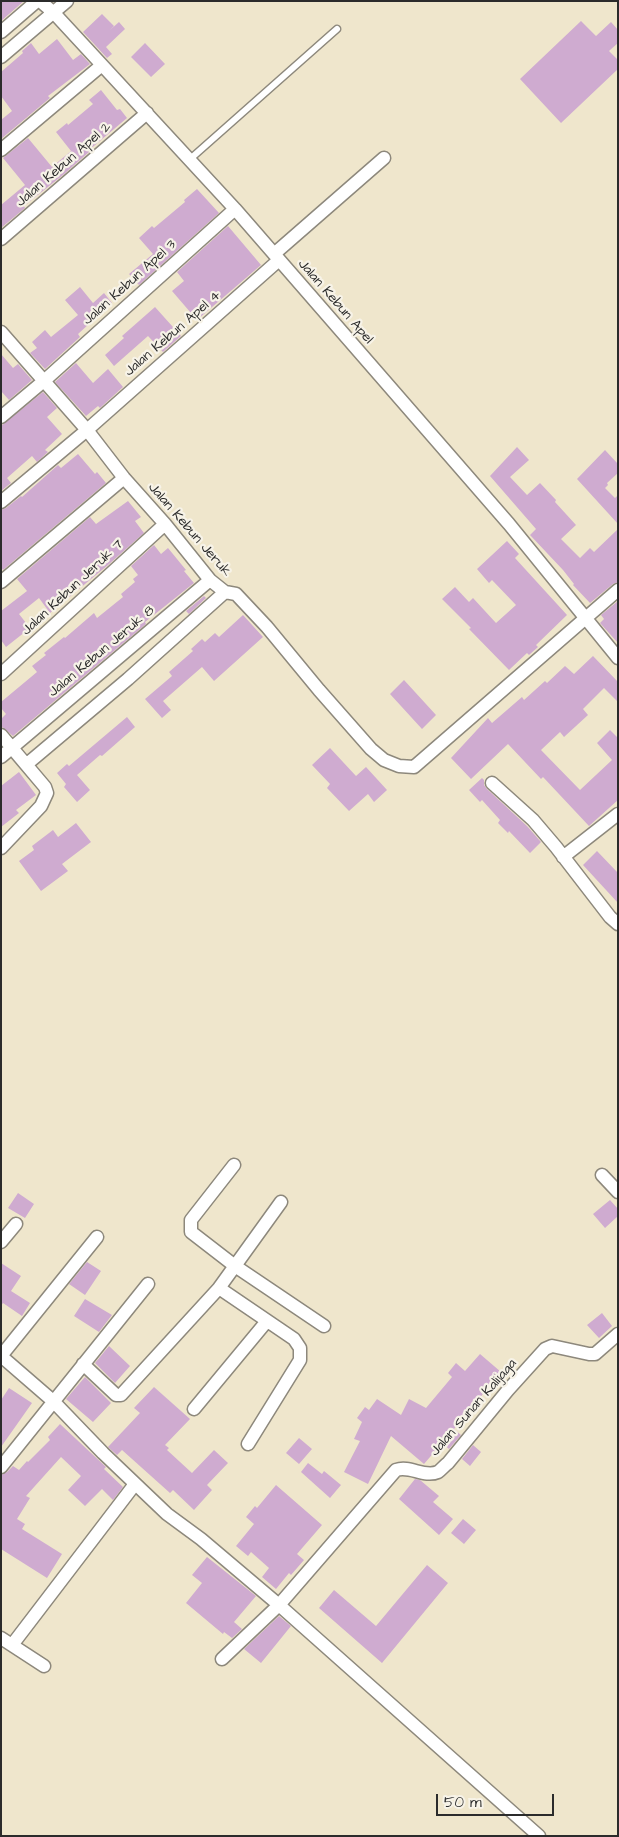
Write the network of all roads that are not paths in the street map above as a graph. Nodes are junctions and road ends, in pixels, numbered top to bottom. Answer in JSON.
{"nodes":[{"id":1,"x":36,"y":1,"type":"edge"},
{"id":2,"x":40,"y":1,"type":"edge"},
{"id":3,"x":67,"y":1,"type":"edge"},
{"id":4,"x":54,"y":12,"type":"junction"},
{"id":5,"x":337,"y":29,"type":"dead end"},
{"id":6,"x":1,"y":32,"type":"edge"},
{"id":7,"x":1,"y":57,"type":"edge"},
{"id":8,"x":102,"y":65,"type":"junction"},
{"id":9,"x":147,"y":113,"type":"junction"},
{"id":10,"x":1,"y":150,"type":"edge"},
{"id":11,"x":384,"y":158,"type":"dead end"},
{"id":12,"x":189,"y":160,"type":"junction"},
{"id":13,"x":235,"y":209,"type":"junction"},
{"id":14,"x":1,"y":239,"type":"edge"},
{"id":15,"x":276,"y":258,"type":"junction"},
{"id":16,"x":1,"y":332,"type":"edge"},
{"id":17,"x":45,"y":380,"type":"junction"},
{"id":18,"x":1,"y":417,"type":"edge"},
{"id":19,"x":87,"y":430,"type":"junction"},
{"id":20,"x":124,"y":478,"type":"junction"},
{"id":21,"x":1,"y":502,"type":"edge"},
{"id":22,"x":165,"y":524,"type":"junction"},
{"id":23,"x":210,"y":580,"type":"junction"},
{"id":24,"x":1,"y":582,"type":"edge"},
{"id":25,"x":618,"y":590,"type":"edge"},
{"id":26,"x":225,"y":592,"type":"junction"},
{"id":27,"x":586,"y":618,"type":"junction"},
{"id":28,"x":618,"y":658,"type":"edge"},
{"id":29,"x":1,"y":674,"type":"edge"},
{"id":30,"x":1,"y":735,"type":"edge"},
{"id":31,"x":12,"y":747,"type":"junction"},
{"id":32,"x":1,"y":757,"type":"edge"},
{"id":33,"x":27,"y":764,"type":"junction"},
{"id":34,"x":492,"y":783,"type":"dead end"},
{"id":35,"x":618,"y":814,"type":"edge"},
{"id":36,"x":1,"y":848,"type":"edge"},
{"id":37,"x":563,"y":857,"type":"junction"},
{"id":38,"x":618,"y":924,"type":"edge"},
{"id":39,"x":234,"y":1165,"type":"dead end"},
{"id":40,"x":602,"y":1175,"type":"dead end"},
{"id":41,"x":618,"y":1192,"type":"edge"},
{"id":42,"x":281,"y":1202,"type":"dead end"},
{"id":43,"x":16,"y":1224,"type":"dead end"},
{"id":44,"x":97,"y":1237,"type":"dead end"},
{"id":45,"x":1,"y":1242,"type":"edge"},
{"id":46,"x":235,"y":1266,"type":"junction"},
{"id":47,"x":148,"y":1284,"type":"dead end"},
{"id":48,"x":220,"y":1288,"type":"junction"},
{"id":49,"x":267,"y":1321,"type":"junction"},
{"id":50,"x":324,"y":1326,"type":"dead end"},
{"id":51,"x":618,"y":1334,"type":"edge"},
{"id":52,"x":1,"y":1356,"type":"edge"},
{"id":53,"x":83,"y":1364,"type":"junction"},
{"id":54,"x":53,"y":1401,"type":"junction"},
{"id":55,"x":194,"y":1409,"type":"dead end"},
{"id":56,"x":248,"y":1444,"type":"dead end"},
{"id":57,"x":1,"y":1468,"type":"edge"},
{"id":58,"x":135,"y":1484,"type":"junction"},
{"id":59,"x":279,"y":1605,"type":"junction"},
{"id":60,"x":1,"y":1638,"type":"edge"},
{"id":61,"x":12,"y":1645,"type":"junction"},
{"id":62,"x":222,"y":1659,"type":"dead end"},
{"id":63,"x":44,"y":1666,"type":"dead end"},
{"id":64,"x":539,"y":1836,"type":"edge"}],
"edges":[{"from":1,"to":6,"type":"street"},
{"from":2,"to":4,"type":"street","name":"Jalan Kebun Apel"},
{"from":3,"to":4,"type":"street"},
{"from":4,"to":7,"type":"street"},
{"from":4,"to":8,"type":"street","name":"Jalan Kebun Apel"},
{"from":5,"to":12,"type":"lane"},
{"from":8,"to":9,"type":"street","name":"Jalan Kebun Apel"},
{"from":8,"to":10,"type":"street"},
{"from":9,"to":12,"type":"street","name":"Jalan Kebun Apel"},
{"from":9,"to":14,"type":"street","name":"Jalan Kebun Apel 2"},
{"from":11,"to":15,"type":"street","name":"Jalan Kebun Apel 4"},
{"from":12,"to":13,"type":"street","name":"Jalan Kebun Apel"},
{"from":13,"to":15,"type":"street","name":"Jalan Kebun Apel"},
{"from":13,"to":17,"type":"street","name":"Jalan Kebun Apel 3"},
{"from":15,"to":19,"type":"street","name":"Jalan Kebun Apel 4"},
{"from":15,"to":27,"type":"street","name":"Jalan Kebun Apel"},
{"from":16,"to":17,"type":"street","name":"Jalan Kebun Jeruk"},
{"from":17,"to":18,"type":"street","name":"Jalan Kebun Apel 3"},
{"from":17,"to":19,"type":"street","name":"Jalan Kebun Jeruk"},
{"from":19,"to":20,"type":"street","name":"Jalan Kebun Jeruk"},
{"from":19,"to":21,"type":"street","name":"Jalan Kebun Apel 4"},
{"from":20,"to":22,"type":"street","name":"Jalan Kebun Jeruk"},
{"from":20,"to":24,"type":"street"},
{"from":22,"to":23,"type":"street","name":"Jalan Kebun Jeruk"},
{"from":22,"to":29,"type":"street","name":"Jalan Kebun Jeruk 7"},
{"from":23,"to":26,"type":"street","name":"Jalan Kebun Jeruk"},
{"from":23,"to":31,"type":"street","name":"Jalan Kebun Jeruk 8"},
{"from":25,"to":27,"type":"street"},
{"from":26,"to":27,"type":"street"},
{"from":26,"to":33,"type":"street","name":"Jalan Kebun Jeruk"},
{"from":27,"to":28,"type":"street","name":"Jalan Kebun Apel"},
{"from":30,"to":31,"type":"street"},
{"from":31,"to":32,"type":"street","name":"Jalan Kebun Jeruk 8"},
{"from":31,"to":33,"type":"street"},
{"from":33,"to":36,"type":"street"},
{"from":34,"to":37,"type":"street"},
{"from":35,"to":37,"type":"street"},
{"from":37,"to":38,"type":"street"},
{"from":39,"to":46,"type":"street"},
{"from":40,"to":41,"type":"street"},
{"from":42,"to":46,"type":"street"},
{"from":43,"to":45,"type":"street"},
{"from":44,"to":52,"type":"street"},
{"from":46,"to":48,"type":"street"},
{"from":46,"to":50,"type":"street"},
{"from":47,"to":53,"type":"street"},
{"from":48,"to":49,"type":"street"},
{"from":48,"to":53,"type":"street"},
{"from":49,"to":55,"type":"street"},
{"from":49,"to":56,"type":"street"},
{"from":51,"to":59,"type":"street","name":"Jalan Sunan Kalijaga"},
{"from":52,"to":54,"type":"street"},
{"from":53,"to":54,"type":"street"},
{"from":54,"to":57,"type":"street"},
{"from":54,"to":58,"type":"street"},
{"from":58,"to":59,"type":"street"},
{"from":58,"to":61,"type":"street"},
{"from":59,"to":62,"type":"street"},
{"from":59,"to":64,"type":"street"},
{"from":60,"to":61,"type":"street"},
{"from":61,"to":63,"type":"street"}]}
